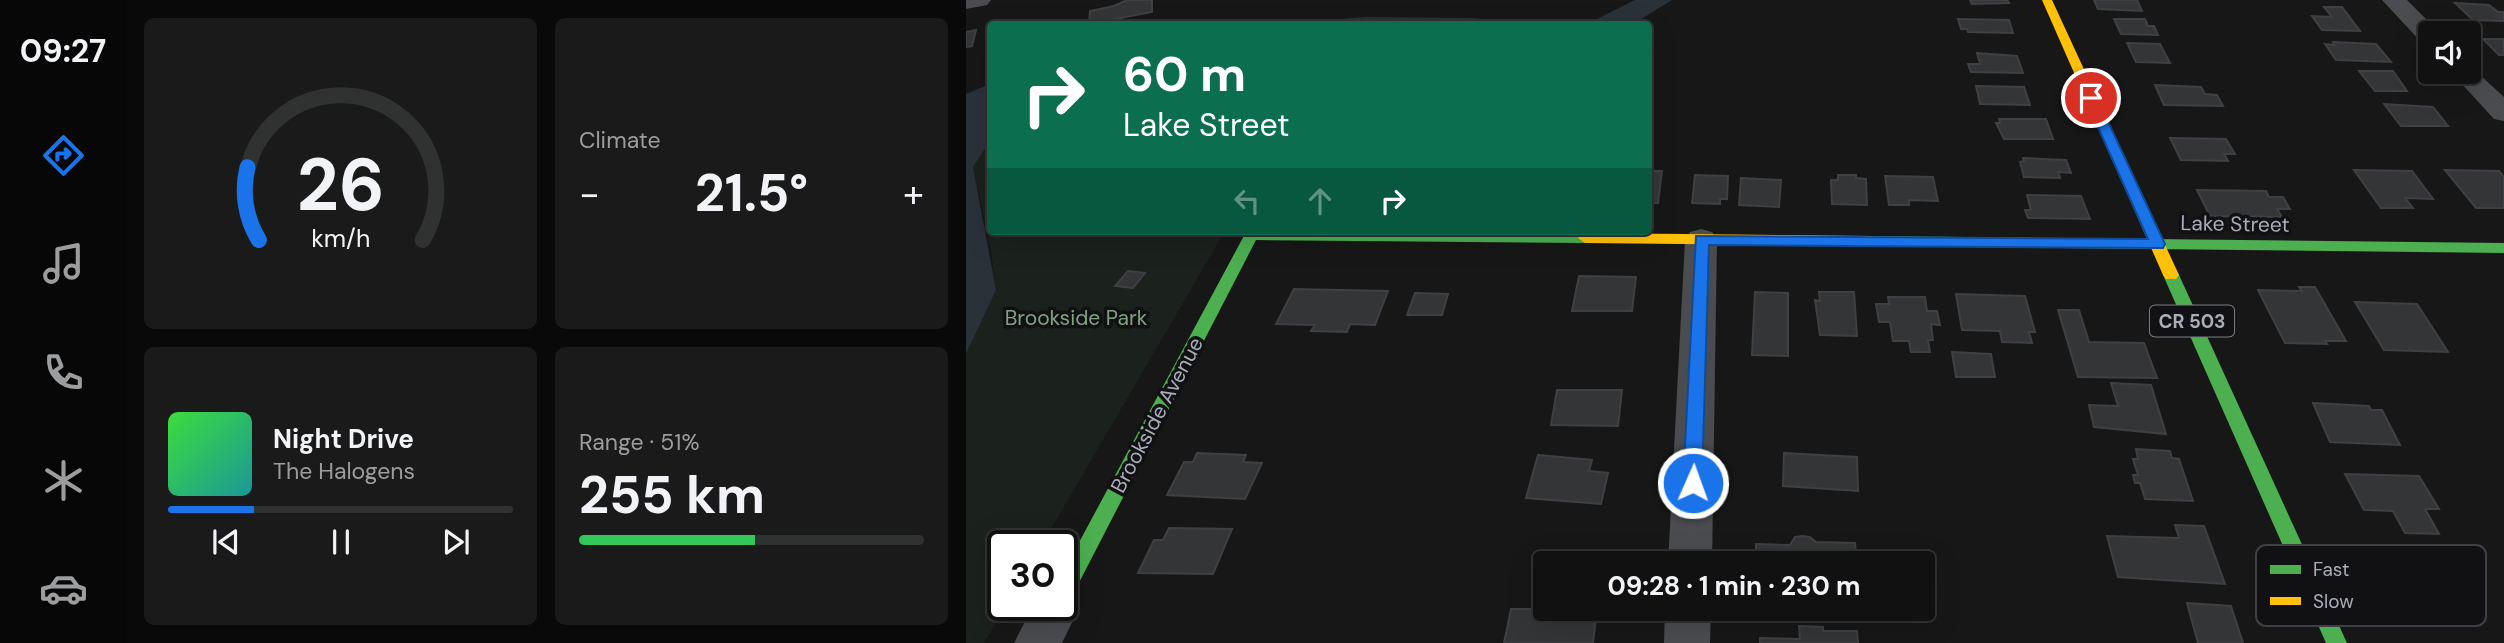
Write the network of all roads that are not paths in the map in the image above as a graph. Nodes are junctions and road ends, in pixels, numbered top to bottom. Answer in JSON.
{"nodes":[{"id":1,"x":979,"y":0,"type":"edge"},
{"id":2,"x":2047,"y":0,"type":"edge"},
{"id":3,"x":2394,"y":0,"type":"edge"},
{"id":4,"x":966,"y":2,"type":"edge"},
{"id":5,"x":2418,"y":25,"type":"edge"},
{"id":6,"x":2476,"y":84,"type":"edge"},
{"id":7,"x":2504,"y":113,"type":"edge"},
{"id":8,"x":1251,"y":235,"type":"joint"},
{"id":9,"x":1701,"y":240,"type":"junction"},
{"id":10,"x":2157,"y":244,"type":"junction"},
{"id":11,"x":2504,"y":248,"type":"edge"},
{"id":12,"x":2293,"y":545,"type":"edge"},
{"id":13,"x":1690,"y":551,"type":"edge"},
{"id":14,"x":1078,"y":565,"type":"edge"},
{"id":15,"x":1049,"y":621,"type":"edge"},
{"id":16,"x":1688,"y":621,"type":"edge"},
{"id":17,"x":2329,"y":626,"type":"edge"},
{"id":18,"x":1037,"y":643,"type":"edge"},
{"id":19,"x":1687,"y":643,"type":"edge"},
{"id":20,"x":2337,"y":643,"type":"edge"}],
"edges":[{"from":1,"to":4,"type":"street"},
{"from":2,"to":10,"type":"street","number":"CR 503"},
{"from":3,"to":5,"type":"street"},
{"from":6,"to":7,"type":"street"},
{"from":8,"to":9,"type":"street","name":"Lake Street"},
{"from":8,"to":14,"type":"street","name":"Brookside Avenue"},
{"from":9,"to":10,"type":"street","name":"Lake Street"},
{"from":9,"to":13,"type":"street"},
{"from":10,"to":11,"type":"street","name":"Lake Street"},
{"from":10,"to":12,"type":"street","number":"CR 503"},
{"from":15,"to":18,"type":"street"},
{"from":16,"to":19,"type":"street"},
{"from":17,"to":20,"type":"street","number":"CR 503"}]}
